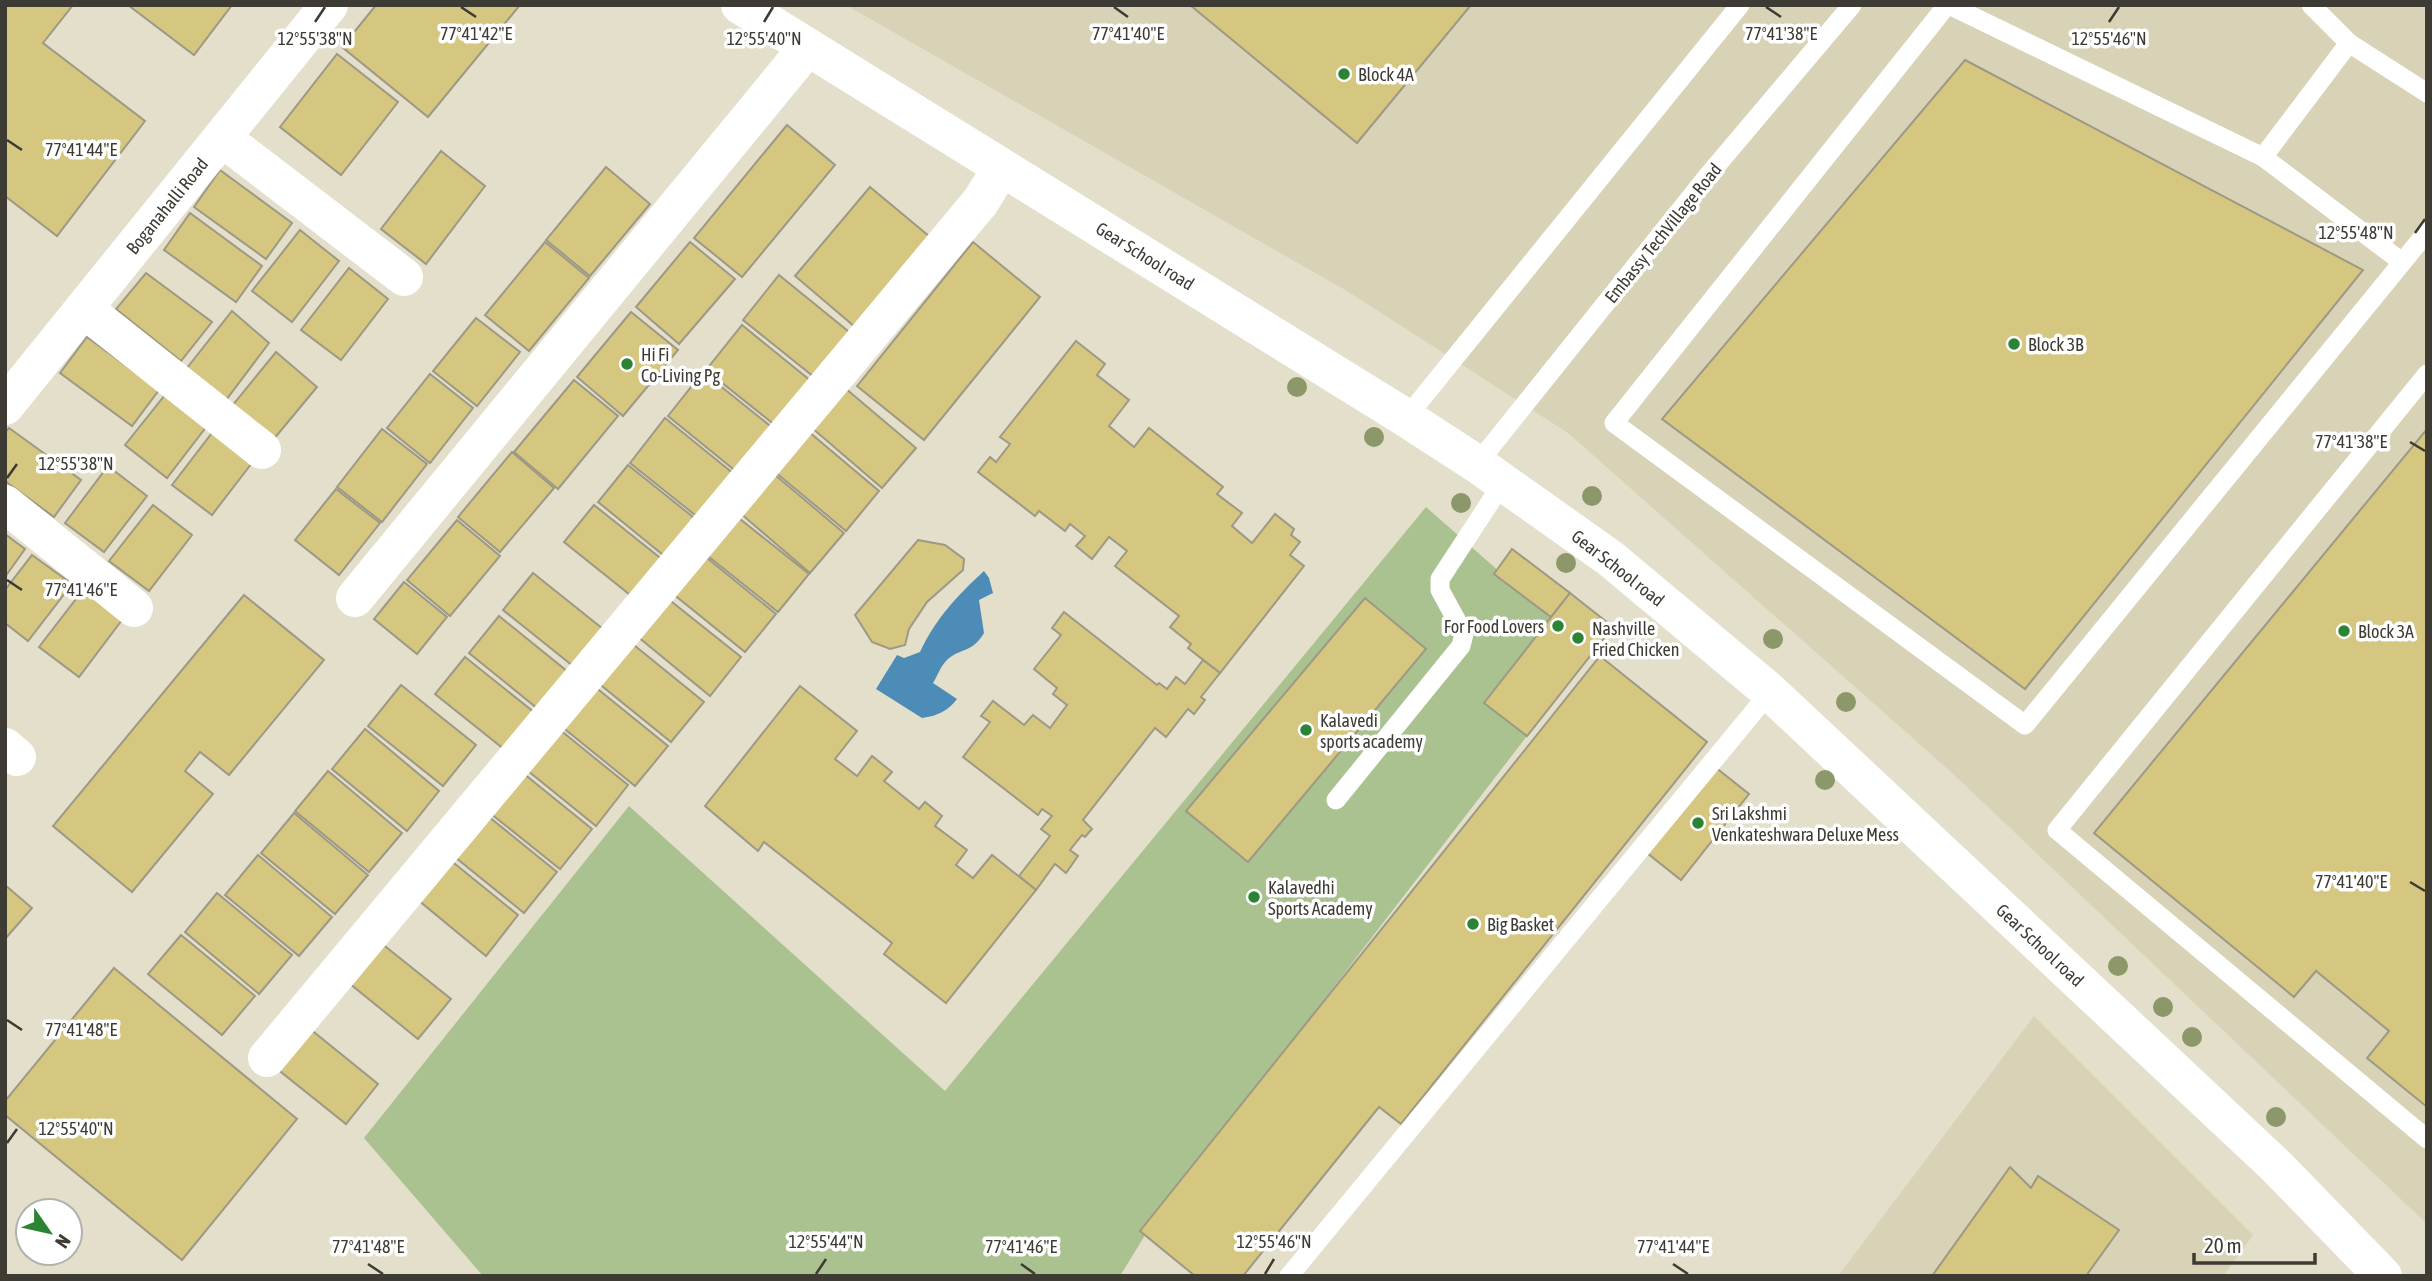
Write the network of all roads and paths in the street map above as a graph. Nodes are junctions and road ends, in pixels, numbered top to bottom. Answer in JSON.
{"nodes":[{"id":1,"x":329,"y":5,"type":"edge"},
{"id":2,"x":740,"y":5,"type":"edge"},
{"id":3,"x":1740,"y":5,"type":"edge"},
{"id":4,"x":1852,"y":5,"type":"edge"},
{"id":5,"x":1948,"y":5,"type":"edge"},
{"id":6,"x":2311,"y":5,"type":"edge"},
{"id":7,"x":2350,"y":43,"type":"junction"},
{"id":8,"x":807,"y":48,"type":"junction"},
{"id":9,"x":2427,"y":93,"type":"edge"},
{"id":10,"x":222,"y":138,"type":"junction"},
{"id":11,"x":2263,"y":157,"type":"junction"},
{"id":12,"x":1001,"y":167,"type":"junction"},
{"id":13,"x":2427,"y":232,"type":"edge"},
{"id":14,"x":2402,"y":262,"type":"junction"},
{"id":15,"x":404,"y":277,"type":"dead end"},
{"id":16,"x":84,"y":309,"type":"junction"},
{"id":17,"x":2427,"y":374,"type":"edge"},
{"id":18,"x":5,"y":406,"type":"edge"},
{"id":19,"x":1406,"y":418,"type":"junction"},
{"id":20,"x":261,"y":450,"type":"dead end"},
{"id":21,"x":1490,"y":474,"type":"junction"},
{"id":22,"x":5,"y":504,"type":"edge"},
{"id":23,"x":355,"y":598,"type":"dead end"},
{"id":24,"x":134,"y":608,"type":"dead end"},
{"id":25,"x":1770,"y":692,"type":"junction"},
{"id":26,"x":1336,"y":800,"type":"dead end"},
{"id":27,"x":267,"y":1058,"type":"dead end"},
{"id":28,"x":2427,"y":1139,"type":"edge"},
{"id":29,"x":1289,"y":1276,"type":"edge"},
{"id":30,"x":2383,"y":1276,"type":"edge"}],
"edges":[{"from":1,"to":10,"type":"street","name":"Boganahalli Road"},
{"from":2,"to":8,"type":"street","name":"Gear School road"},
{"from":3,"to":19,"type":"lane"},
{"from":4,"to":21,"type":"lane","name":"Embassy TechVillage Road"},
{"from":5,"to":11,"type":"lane"},
{"from":5,"to":14,"type":"lane"},
{"from":6,"to":7,"type":"lane"},
{"from":7,"to":9,"type":"lane"},
{"from":7,"to":11,"type":"lane"},
{"from":8,"to":12,"type":"street","name":"Gear School road"},
{"from":8,"to":23,"type":"street"},
{"from":10,"to":15,"type":"street"},
{"from":10,"to":16,"type":"street","name":"Boganahalli Road"},
{"from":11,"to":14,"type":"lane"},
{"from":12,"to":19,"type":"street","name":"Gear School road"},
{"from":12,"to":27,"type":"street"},
{"from":13,"to":14,"type":"lane"},
{"from":16,"to":18,"type":"street","name":"Boganahalli Road"},
{"from":16,"to":20,"type":"street"},
{"from":17,"to":28,"type":"lane"},
{"from":19,"to":21,"type":"street","name":"Gear School road"},
{"from":21,"to":25,"type":"street","name":"Gear School road"},
{"from":21,"to":26,"type":"lane","name":"Embassy TechVillage Road"},
{"from":22,"to":24,"type":"street"},
{"from":25,"to":29,"type":"lane"},
{"from":25,"to":30,"type":"street","name":"Gear School road"}]}
